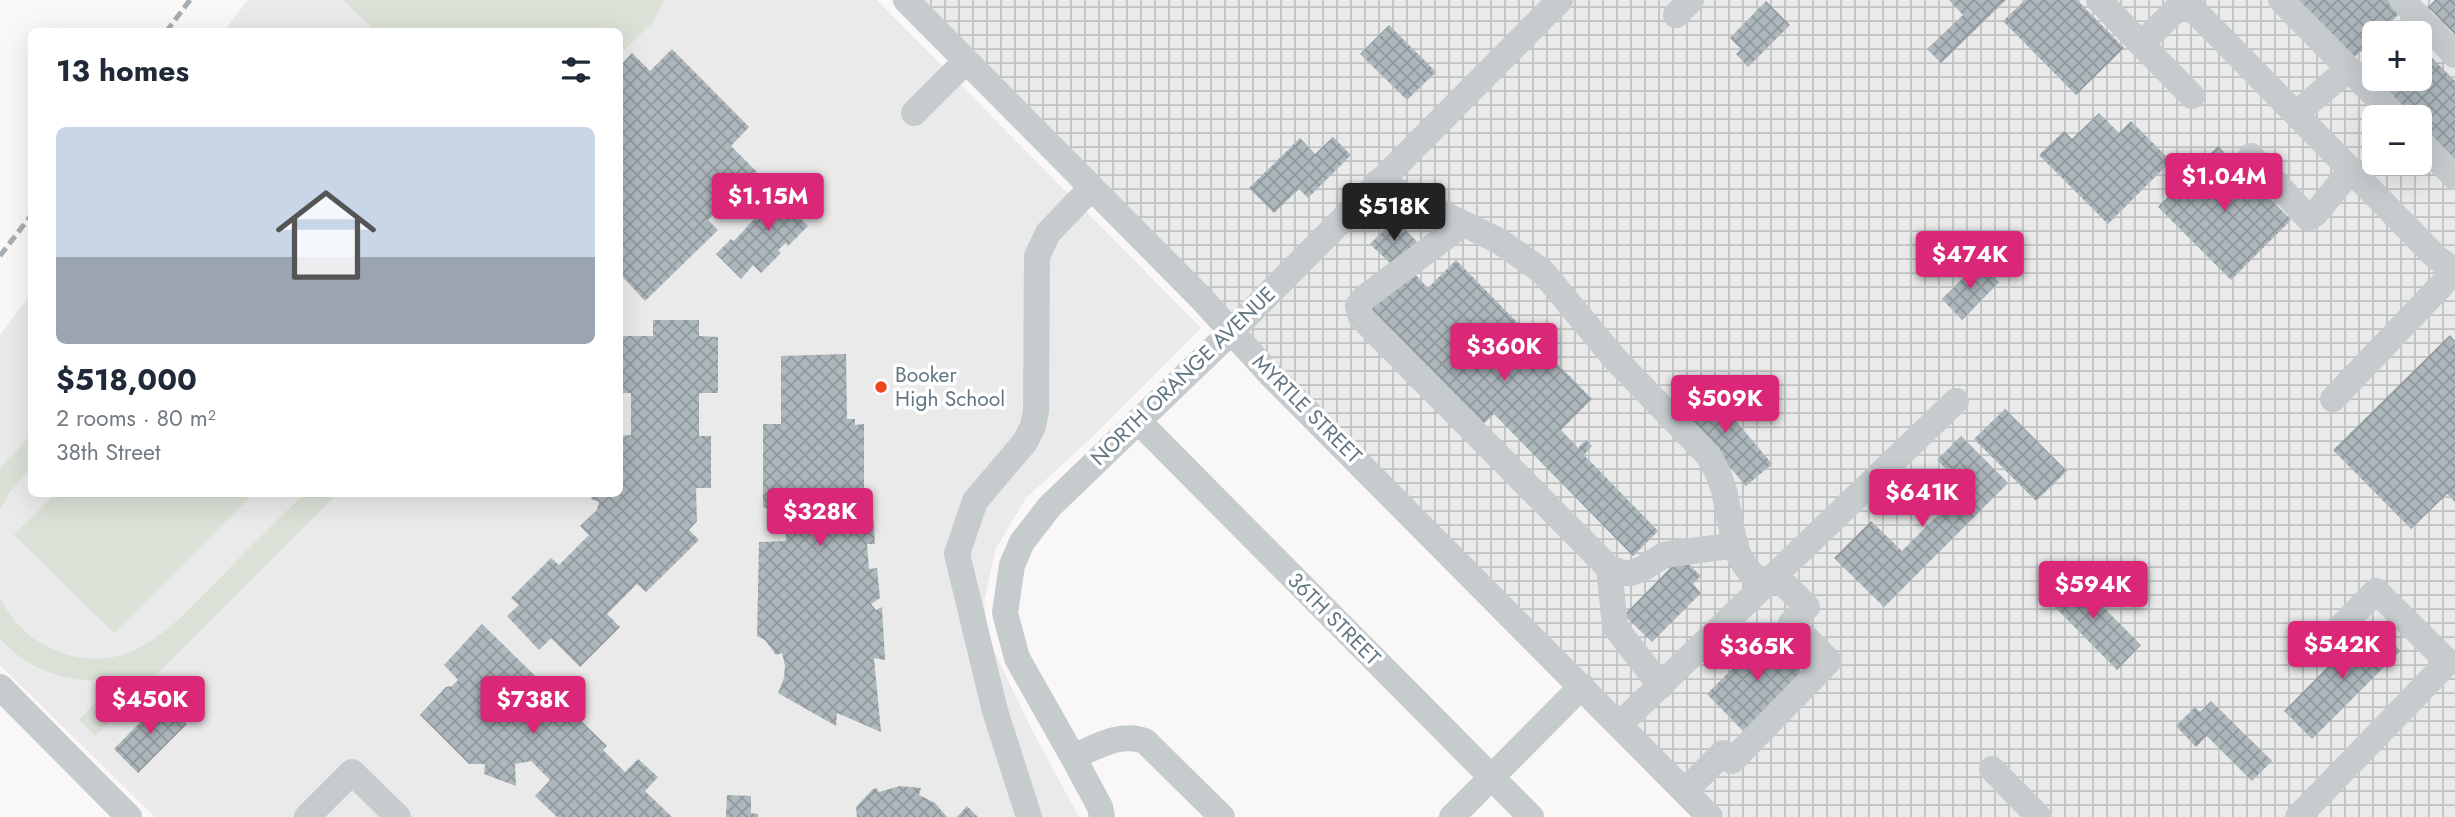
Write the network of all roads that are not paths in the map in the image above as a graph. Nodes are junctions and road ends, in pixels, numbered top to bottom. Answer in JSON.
{"nodes":[{"id":1,"x":906,"y":0,"type":"edge"},
{"id":2,"x":1560,"y":0,"type":"edge"},
{"id":3,"x":2099,"y":0,"type":"edge"},
{"id":4,"x":2281,"y":0,"type":"edge"},
{"id":5,"x":2402,"y":0,"type":"edge"},
{"id":6,"x":2185,"y":1,"type":"edge"},
{"id":7,"x":2141,"y":44,"type":"junction"},
{"id":8,"x":2455,"y":55,"type":"edge"},
{"id":9,"x":966,"y":61,"type":"junction"},
{"id":10,"x":2348,"y":69,"type":"junction"},
{"id":11,"x":2192,"y":96,"type":"dead end"},
{"id":12,"x":2384,"y":105,"type":"edge"},
{"id":13,"x":914,"y":113,"type":"dead end"},
{"id":14,"x":2296,"y":114,"type":"junction"},
{"id":15,"x":2432,"y":154,"type":"edge"},
{"id":16,"x":2251,"y":156,"type":"dead end"},
{"id":17,"x":2351,"y":170,"type":"junction"},
{"id":18,"x":2455,"y":177,"type":"edge"},
{"id":19,"x":1378,"y":182,"type":"junction"},
{"id":20,"x":1091,"y":188,"type":"junction"},
{"id":21,"x":1462,"y":223,"type":"junction"},
{"id":22,"x":2455,"y":271,"type":"edge"},
{"id":23,"x":1231,"y":332,"type":"junction"},
{"id":24,"x":2333,"y":399,"type":"dead end"},
{"id":25,"x":1956,"y":401,"type":"dead end"},
{"id":26,"x":1138,"y":421,"type":"junction"},
{"id":27,"x":1736,"y":544,"type":"junction"},
{"id":28,"x":1609,"y":568,"type":"junction"},
{"id":29,"x":1769,"y":582,"type":"junction"},
{"id":30,"x":2329,"y":639,"type":"dead end"},
{"id":31,"x":1661,"y":685,"type":"junction"},
{"id":32,"x":1582,"y":686,"type":"junction"},
{"id":33,"x":0,"y":687,"type":"edge"},
{"id":34,"x":1619,"y":725,"type":"junction"},
{"id":35,"x":1073,"y":757,"type":"junction"},
{"id":36,"x":1992,"y":769,"type":"dead end"},
{"id":37,"x":1492,"y":777,"type":"junction"},
{"id":38,"x":1685,"y":791,"type":"junction"},
{"id":39,"x":129,"y":817,"type":"edge"},
{"id":40,"x":307,"y":817,"type":"edge"},
{"id":41,"x":398,"y":817,"type":"edge"},
{"id":42,"x":1029,"y":817,"type":"edge"},
{"id":43,"x":1102,"y":817,"type":"edge"},
{"id":44,"x":1222,"y":817,"type":"edge"},
{"id":45,"x":1452,"y":817,"type":"edge"},
{"id":46,"x":1531,"y":817,"type":"edge"},
{"id":47,"x":1710,"y":817,"type":"edge"},
{"id":48,"x":2039,"y":817,"type":"edge"},
{"id":49,"x":2298,"y":817,"type":"edge"}],
"edges":[{"from":1,"to":9,"type":"street","name":"MYRTLE STREET"},
{"from":2,"to":19,"type":"street","name":"NORTH ORANGE AVENUE"},
{"from":3,"to":7,"type":"street"},
{"from":4,"to":10,"type":"street"},
{"from":5,"to":8,"type":"street"},
{"from":6,"to":7,"type":"street"},
{"from":6,"to":14,"type":"street"},
{"from":7,"to":11,"type":"street"},
{"from":9,"to":13,"type":"street"},
{"from":9,"to":20,"type":"street","name":"MYRTLE STREET"},
{"from":10,"to":12,"type":"street"},
{"from":10,"to":14,"type":"street"},
{"from":14,"to":17,"type":"street"},
{"from":15,"to":18,"type":"street"},
{"from":16,"to":17,"type":"street"},
{"from":17,"to":22,"type":"street"},
{"from":19,"to":21,"type":"street"},
{"from":19,"to":23,"type":"street","name":"NORTH ORANGE AVENUE"},
{"from":20,"to":23,"type":"street","name":"MYRTLE STREET"},
{"from":20,"to":42,"type":"street"},
{"from":21,"to":27,"type":"street"},
{"from":21,"to":28,"type":"street"},
{"from":22,"to":24,"type":"street"},
{"from":23,"to":26,"type":"street","name":"NORTH ORANGE AVENUE"},
{"from":23,"to":32,"type":"street","name":"MYRTLE STREET"},
{"from":25,"to":29,"type":"street"},
{"from":26,"to":35,"type":"street","name":"NORTH ORANGE AVENUE"},
{"from":26,"to":37,"type":"street","name":"36TH STREET"},
{"from":27,"to":28,"type":"street"},
{"from":27,"to":29,"type":"street"},
{"from":28,"to":31,"type":"street"},
{"from":29,"to":31,"type":"street"},
{"from":29,"to":38,"type":"street"},
{"from":30,"to":49,"type":"street"},
{"from":31,"to":34,"type":"street"},
{"from":32,"to":34,"type":"street","name":"MYRTLE STREET"},
{"from":32,"to":37,"type":"street"},
{"from":33,"to":39,"type":"street"},
{"from":34,"to":38,"type":"street","name":"MYRTLE STREET"},
{"from":35,"to":43,"type":"street","name":"NORTH ORANGE AVENUE"},
{"from":35,"to":44,"type":"street"},
{"from":36,"to":48,"type":"street"},
{"from":37,"to":45,"type":"street"},
{"from":37,"to":46,"type":"street","name":"36TH STREET"},
{"from":38,"to":47,"type":"street","name":"MYRTLE STREET"},
{"from":40,"to":41,"type":"street"}]}
